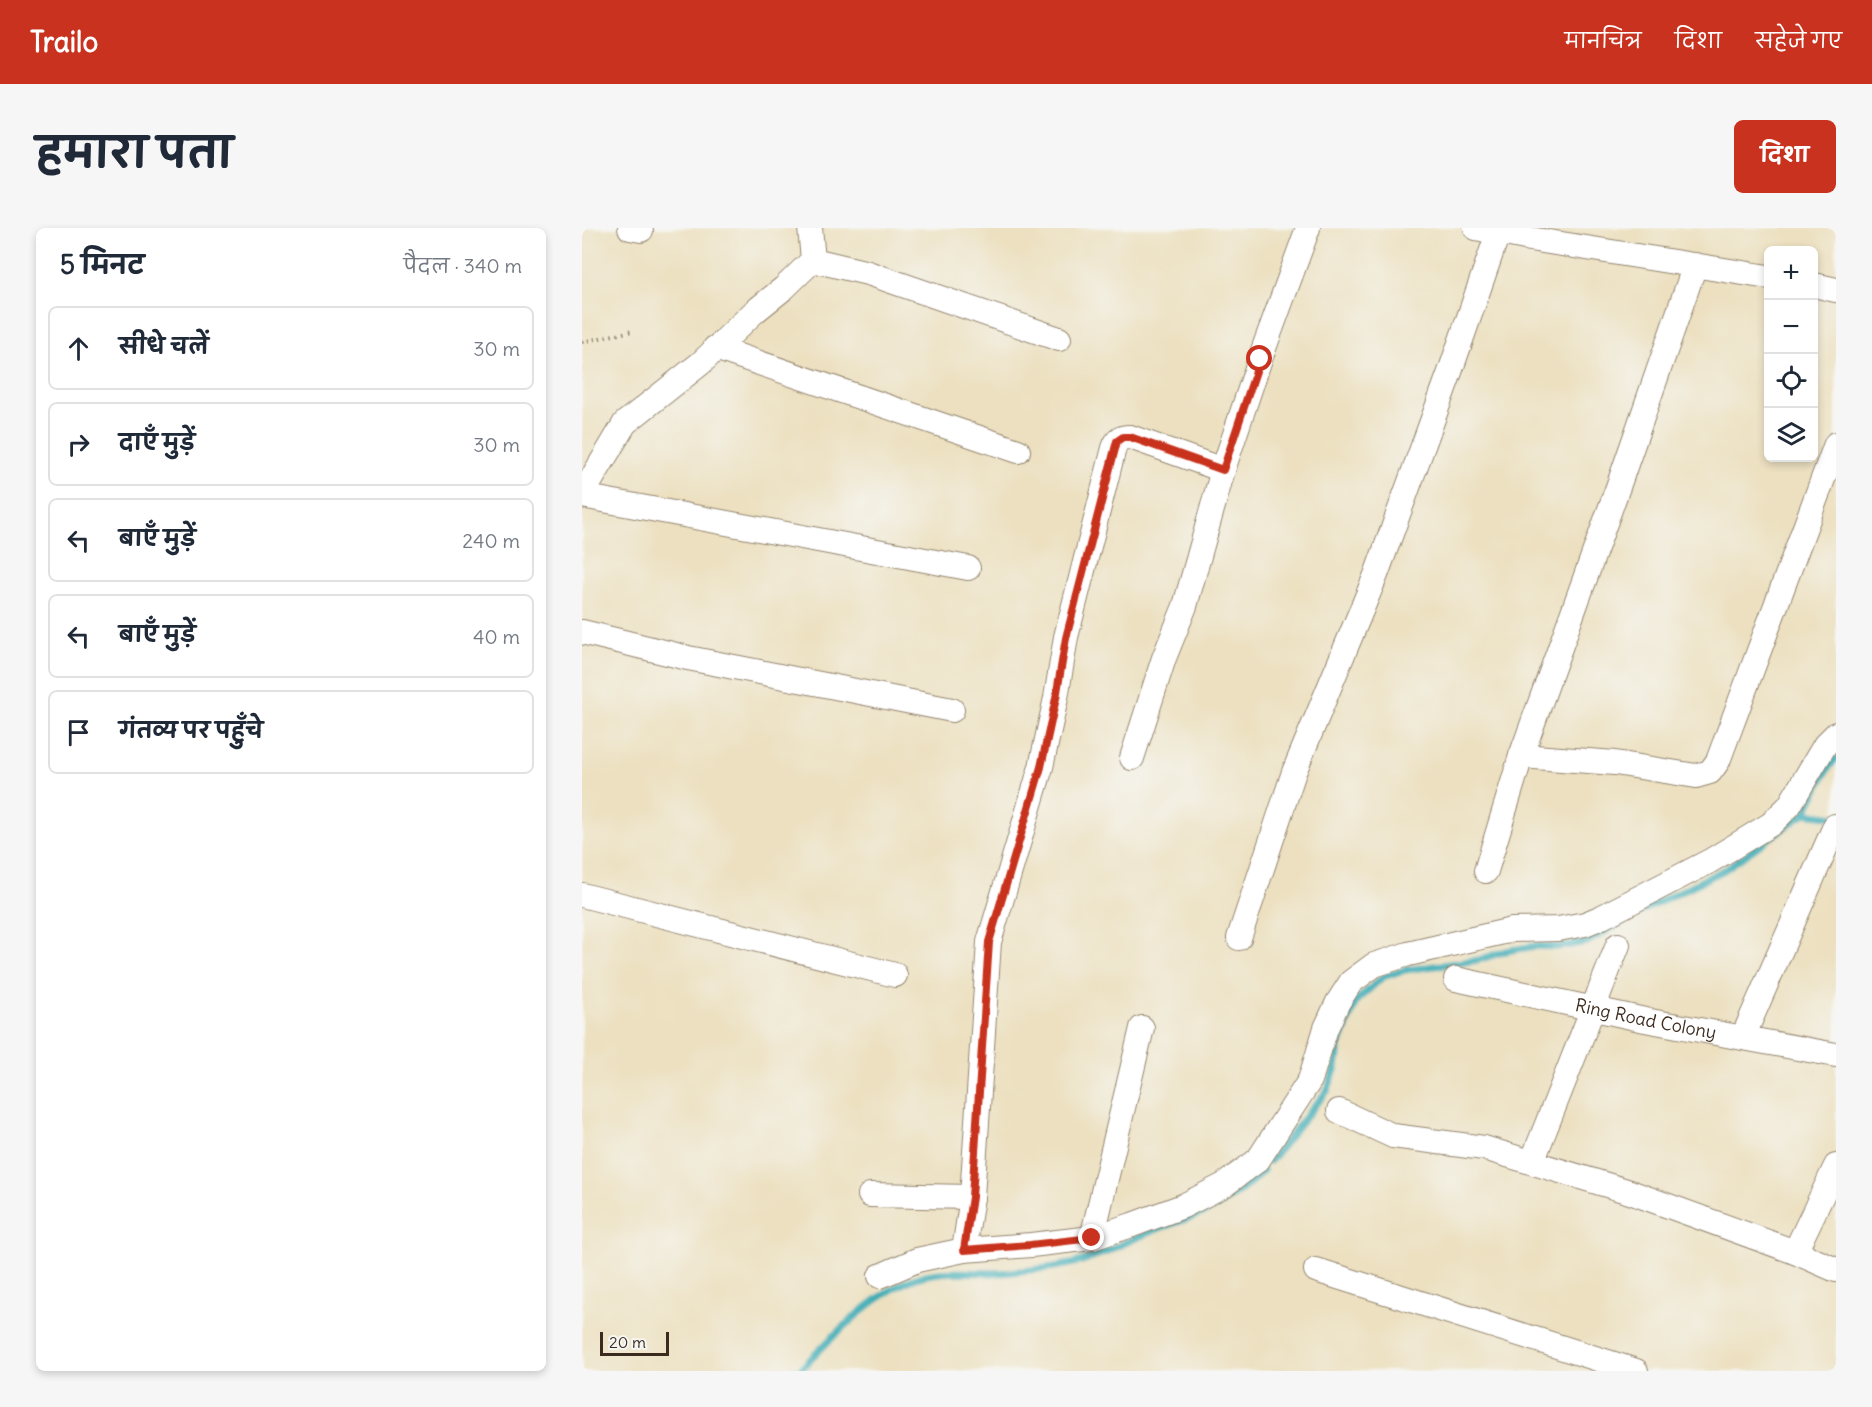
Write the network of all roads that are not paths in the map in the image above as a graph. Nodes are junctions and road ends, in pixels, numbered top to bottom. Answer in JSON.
{"nodes":[{"id":1,"x":810,"y":228,"type":"edge"},
{"id":2,"x":1308,"y":228,"type":"edge"},
{"id":3,"x":1487,"y":231,"type":"edge"},
{"id":4,"x":1584,"y":237,"type":"edge"},
{"id":5,"x":813,"y":260,"type":"junction"},
{"id":6,"x":1695,"y":265,"type":"junction"},
{"id":7,"x":1764,"y":276,"type":"edge"},
{"id":8,"x":1818,"y":286,"type":"edge"},
{"id":9,"x":1836,"y":290,"type":"edge"},
{"id":10,"x":1059,"y":339,"type":"dead end"},
{"id":11,"x":715,"y":348,"type":"junction"},
{"id":12,"x":1836,"y":444,"type":"edge"},
{"id":13,"x":1018,"y":451,"type":"dead end"},
{"id":14,"x":1223,"y":470,"type":"junction"},
{"id":15,"x":582,"y":487,"type":"edge"},
{"id":16,"x":582,"y":496,"type":"edge"},
{"id":17,"x":968,"y":568,"type":"dead end"},
{"id":18,"x":582,"y":632,"type":"edge"},
{"id":19,"x":952,"y":710,"type":"dead end"},
{"id":20,"x":1836,"y":734,"type":"edge"},
{"id":21,"x":1521,"y":756,"type":"junction"},
{"id":22,"x":1132,"y":758,"type":"dead end"},
{"id":23,"x":1835,"y":826,"type":"edge"},
{"id":24,"x":1486,"y":871,"type":"dead end"},
{"id":25,"x":582,"y":895,"type":"edge"},
{"id":26,"x":1239,"y":938,"type":"dead end"},
{"id":27,"x":1618,"y":945,"type":"dead end"},
{"id":28,"x":895,"y":975,"type":"dead end"},
{"id":29,"x":1456,"y":980,"type":"dead end"},
{"id":30,"x":1594,"y":1009,"type":"junction"},
{"id":31,"x":1142,"y":1028,"type":"dead end"},
{"id":32,"x":1743,"y":1037,"type":"junction"},
{"id":33,"x":1836,"y":1054,"type":"edge"},
{"id":34,"x":1339,"y":1111,"type":"dead end"},
{"id":35,"x":1532,"y":1162,"type":"junction"},
{"id":36,"x":1836,"y":1166,"type":"edge"},
{"id":37,"x":870,"y":1195,"type":"dead end"},
{"id":38,"x":972,"y":1197,"type":"junction"},
{"id":39,"x":1092,"y":1238,"type":"junction"},
{"id":40,"x":964,"y":1250,"type":"junction"},
{"id":41,"x":1795,"y":1252,"type":"junction"},
{"id":42,"x":1316,"y":1270,"type":"dead end"},
{"id":43,"x":1836,"y":1270,"type":"edge"},
{"id":44,"x":880,"y":1276,"type":"dead end"},
{"id":45,"x":1636,"y":1371,"type":"edge"}],
"edges":[{"from":1,"to":5,"type":"street"},
{"from":2,"to":14,"type":"street"},
{"from":3,"to":4,"type":"street"},
{"from":3,"to":26,"type":"street"},
{"from":4,"to":6,"type":"street"},
{"from":5,"to":10,"type":"street"},
{"from":5,"to":11,"type":"street"},
{"from":6,"to":7,"type":"street"},
{"from":6,"to":21,"type":"street"},
{"from":8,"to":9,"type":"street"},
{"from":11,"to":13,"type":"street"},
{"from":11,"to":15,"type":"street"},
{"from":12,"to":21,"type":"street"},
{"from":14,"to":22,"type":"street"},
{"from":14,"to":38,"type":"street"},
{"from":16,"to":17,"type":"street"},
{"from":18,"to":19,"type":"street"},
{"from":20,"to":39,"type":"street"},
{"from":21,"to":24,"type":"street"},
{"from":23,"to":32,"type":"street"},
{"from":25,"to":28,"type":"street"},
{"from":27,"to":30,"type":"street"},
{"from":29,"to":30,"type":"street","name":"Ring Road Colony"},
{"from":30,"to":32,"type":"street","name":"Ring Road Colony"},
{"from":30,"to":35,"type":"street"},
{"from":31,"to":39,"type":"street"},
{"from":32,"to":33,"type":"street","name":"Ring Road Colony"},
{"from":34,"to":35,"type":"street"},
{"from":35,"to":41,"type":"street"},
{"from":36,"to":41,"type":"street"},
{"from":37,"to":38,"type":"street"},
{"from":38,"to":40,"type":"street"},
{"from":39,"to":40,"type":"street"},
{"from":40,"to":44,"type":"street"},
{"from":41,"to":43,"type":"street"},
{"from":42,"to":45,"type":"street"}]}
